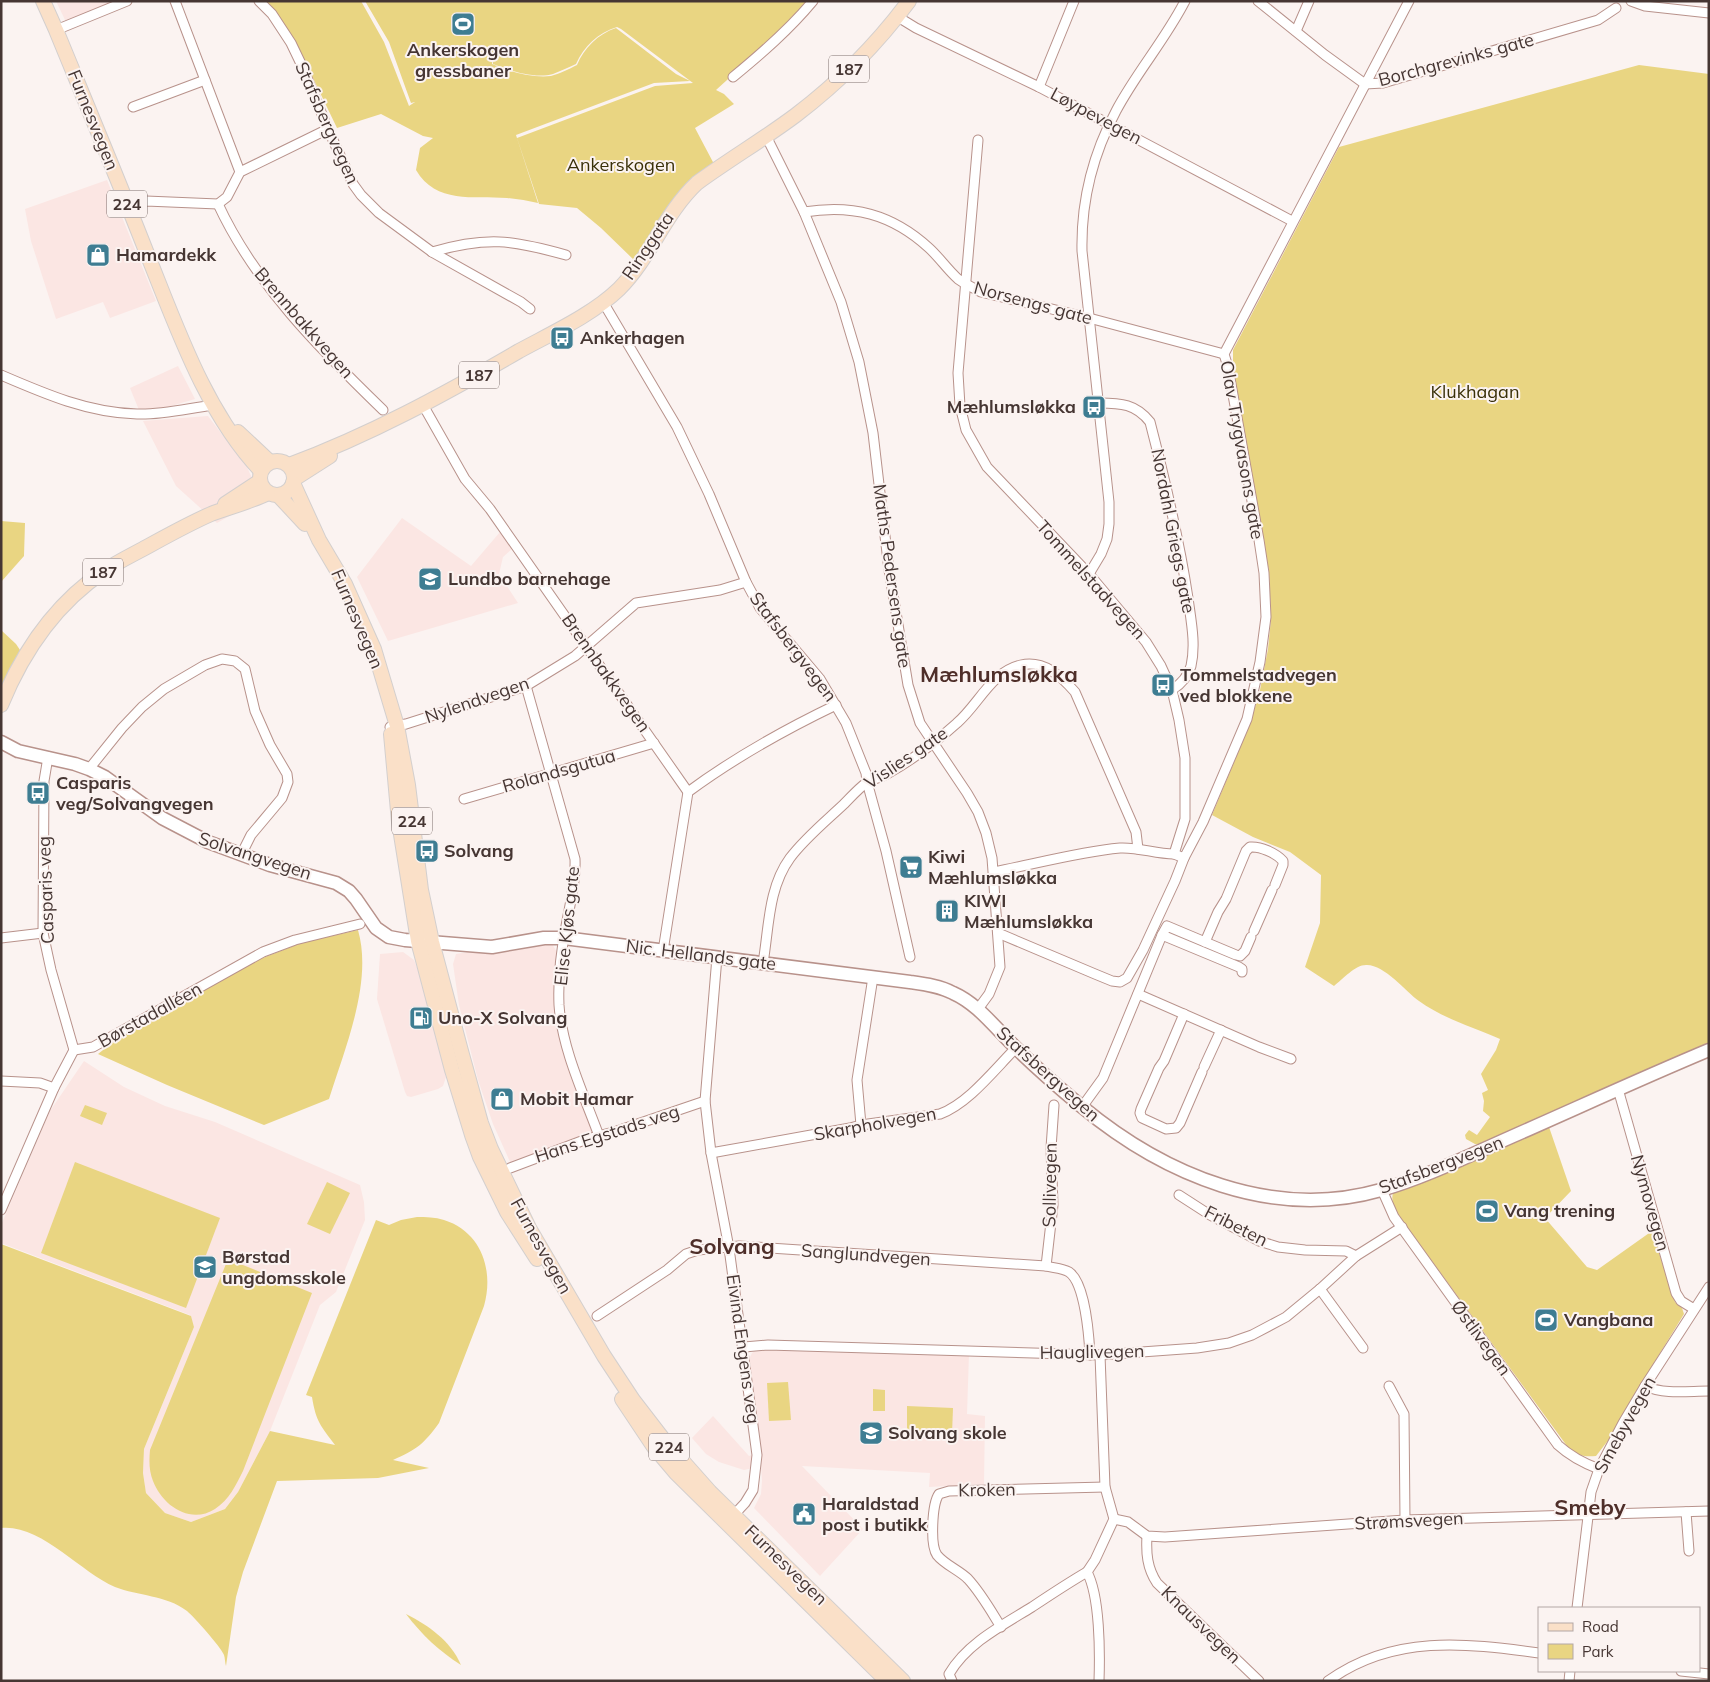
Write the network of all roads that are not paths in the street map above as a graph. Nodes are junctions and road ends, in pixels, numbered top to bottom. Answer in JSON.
{"nodes":[{"id":1,"x":43,"y":1,"type":"edge"},
{"id":2,"x":127,"y":1,"type":"edge"},
{"id":3,"x":175,"y":1,"type":"edge"},
{"id":4,"x":260,"y":1,"type":"edge"},
{"id":5,"x":813,"y":1,"type":"edge"},
{"id":6,"x":909,"y":1,"type":"edge"},
{"id":7,"x":1074,"y":1,"type":"edge"},
{"id":8,"x":1185,"y":1,"type":"edge"},
{"id":9,"x":1258,"y":1,"type":"edge"},
{"id":10,"x":1309,"y":1,"type":"edge"},
{"id":11,"x":1409,"y":1,"type":"edge"},
{"id":12,"x":1631,"y":1,"type":"edge"},
{"id":13,"x":1616,"y":8,"type":"dead end"},
{"id":14,"x":1709,"y":13,"type":"edge"},
{"id":15,"x":898,"y":17,"type":"junction"},
{"id":16,"x":56,"y":30,"type":"junction"},
{"id":17,"x":1296,"y":31,"type":"junction"},
{"id":18,"x":733,"y":77,"type":"dead end"},
{"id":19,"x":205,"y":80,"type":"junction"},
{"id":20,"x":1365,"y":84,"type":"junction"},
{"id":21,"x":1039,"y":86,"type":"junction"},
{"id":22,"x":133,"y":107,"type":"dead end"},
{"id":23,"x":1110,"y":123,"type":"junction"},
{"id":24,"x":328,"y":129,"type":"junction"},
{"id":25,"x":766,"y":136,"type":"junction"},
{"id":26,"x":978,"y":140,"type":"dead end"},
{"id":27,"x":240,"y":172,"type":"junction"},
{"id":28,"x":218,"y":204,"type":"junction"},
{"id":29,"x":128,"y":206,"type":"junction"},
{"id":30,"x":804,"y":212,"type":"junction"},
{"id":31,"x":1292,"y":220,"type":"junction"},
{"id":32,"x":432,"y":252,"type":"junction"},
{"id":33,"x":566,"y":256,"type":"dead end"},
{"id":34,"x":965,"y":284,"type":"junction"},
{"id":35,"x":604,"y":302,"type":"junction"},
{"id":36,"x":530,"y":309,"type":"dead end"},
{"id":37,"x":1089,"y":318,"type":"junction"},
{"id":38,"x":1224,"y":354,"type":"junction"},
{"id":39,"x":1,"y":375,"type":"edge"},
{"id":40,"x":1099,"y":402,"type":"junction"},
{"id":41,"x":214,"y":405,"type":"junction"},
{"id":42,"x":424,"y":405,"type":"junction"},
{"id":43,"x":383,"y":410,"type":"dead end"},
{"id":44,"x":263,"y":471,"type":"junction"},
{"id":45,"x":292,"y":476,"type":"junction"},
{"id":46,"x":273,"y":494,"type":"junction"},
{"id":47,"x":210,"y":515,"type":"junction"},
{"id":48,"x":319,"y":540,"type":"junction"},
{"id":49,"x":1089,"y":574,"type":"junction"},
{"id":50,"x":746,"y":582,"type":"junction"},
{"id":51,"x":587,"y":647,"type":"junction"},
{"id":52,"x":526,"y":686,"type":"junction"},
{"id":53,"x":1172,"y":690,"type":"junction"},
{"id":54,"x":1,"y":705,"type":"edge"},
{"id":55,"x":836,"y":705,"type":"junction"},
{"id":56,"x":394,"y":726,"type":"junction"},
{"id":57,"x":1,"y":742,"type":"edge"},
{"id":58,"x":654,"y":743,"type":"junction"},
{"id":59,"x":934,"y":743,"type":"junction"},
{"id":60,"x":48,"y":757,"type":"junction"},
{"id":61,"x":89,"y":768,"type":"junction"},
{"id":62,"x":550,"y":774,"type":"junction"},
{"id":63,"x":867,"y":782,"type":"junction"},
{"id":64,"x":688,"y":792,"type":"junction"},
{"id":65,"x":464,"y":799,"type":"dead end"},
{"id":66,"x":1138,"y":848,"type":"junction"},
{"id":67,"x":1174,"y":854,"type":"junction"},
{"id":68,"x":240,"y":855,"type":"junction"},
{"id":69,"x":1184,"y":858,"type":"junction"},
{"id":70,"x":994,"y":872,"type":"junction"},
{"id":71,"x":360,"y":924,"type":"dead end"},
{"id":72,"x":43,"y":933,"type":"junction"},
{"id":73,"x":998,"y":933,"type":"junction"},
{"id":74,"x":1162,"y":935,"type":"junction"},
{"id":75,"x":1,"y":938,"type":"edge"},
{"id":76,"x":564,"y":938,"type":"junction"},
{"id":77,"x":425,"y":942,"type":"junction"},
{"id":78,"x":1205,"y":942,"type":"junction"},
{"id":79,"x":663,"y":951,"type":"junction"},
{"id":80,"x":717,"y":957,"type":"junction"},
{"id":81,"x":910,"y":957,"type":"dead end"},
{"id":82,"x":763,"y":963,"type":"junction"},
{"id":83,"x":1242,"y":972,"type":"dead end"},
{"id":84,"x":873,"y":977,"type":"junction"},
{"id":85,"x":1138,"y":994,"type":"junction"},
{"id":86,"x":978,"y":1009,"type":"junction"},
{"id":87,"x":1184,"y":1014,"type":"junction"},
{"id":88,"x":1221,"y":1030,"type":"junction"},
{"id":89,"x":1016,"y":1048,"type":"junction"},
{"id":90,"x":74,"y":1050,"type":"junction"},
{"id":91,"x":1709,"y":1050,"type":"edge"},
{"id":92,"x":1291,"y":1059,"type":"dead end"},
{"id":93,"x":1,"y":1081,"type":"edge"},
{"id":94,"x":54,"y":1088,"type":"junction"},
{"id":95,"x":1618,"y":1089,"type":"junction"},
{"id":96,"x":705,"y":1102,"type":"junction"},
{"id":97,"x":1054,"y":1105,"type":"dead end"},
{"id":98,"x":1082,"y":1107,"type":"junction"},
{"id":99,"x":861,"y":1125,"type":"junction"},
{"id":100,"x":599,"y":1136,"type":"junction"},
{"id":101,"x":711,"y":1153,"type":"junction"},
{"id":102,"x":510,"y":1168,"type":"dead end"},
{"id":103,"x":1382,"y":1190,"type":"junction"},
{"id":104,"x":1180,"y":1195,"type":"dead end"},
{"id":105,"x":1,"y":1210,"type":"edge"},
{"id":106,"x":1402,"y":1227,"type":"junction"},
{"id":107,"x":729,"y":1248,"type":"junction"},
{"id":108,"x":1356,"y":1256,"type":"junction"},
{"id":109,"x":1046,"y":1266,"type":"junction"},
{"id":110,"x":1709,"y":1287,"type":"edge"},
{"id":111,"x":1320,"y":1289,"type":"junction"},
{"id":112,"x":1694,"y":1309,"type":"junction"},
{"id":113,"x":596,"y":1316,"type":"dead end"},
{"id":114,"x":744,"y":1347,"type":"junction"},
{"id":115,"x":1363,"y":1348,"type":"dead end"},
{"id":116,"x":1090,"y":1355,"type":"junction"},
{"id":117,"x":1100,"y":1355,"type":"junction"},
{"id":118,"x":1389,"y":1386,"type":"dead end"},
{"id":119,"x":1645,"y":1386,"type":"junction"},
{"id":120,"x":1709,"y":1391,"type":"edge"},
{"id":121,"x":1599,"y":1468,"type":"junction"},
{"id":122,"x":1105,"y":1488,"type":"junction"},
{"id":123,"x":1709,"y":1511,"type":"edge"},
{"id":124,"x":1686,"y":1512,"type":"junction"},
{"id":125,"x":1588,"y":1516,"type":"junction"},
{"id":126,"x":730,"y":1519,"type":"junction"},
{"id":127,"x":1114,"y":1519,"type":"junction"},
{"id":128,"x":1405,"y":1520,"type":"junction"},
{"id":129,"x":1147,"y":1536,"type":"junction"},
{"id":130,"x":1689,"y":1551,"type":"dead end"},
{"id":131,"x":1087,"y":1572,"type":"junction"},
{"id":132,"x":1577,"y":1607,"type":"edge"},
{"id":133,"x":1001,"y":1627,"type":"junction"},
{"id":134,"x":1538,"y":1653,"type":"edge"},
{"id":135,"x":1690,"y":1672,"type":"edge"},
{"id":136,"x":1709,"y":1674,"type":"edge"},
{"id":137,"x":886,"y":1681,"type":"edge"},
{"id":138,"x":903,"y":1681,"type":"edge"},
{"id":139,"x":952,"y":1681,"type":"edge"},
{"id":140,"x":1099,"y":1681,"type":"edge"},
{"id":141,"x":1259,"y":1681,"type":"edge"},
{"id":142,"x":1328,"y":1681,"type":"edge"}],
"edges":[{"from":1,"to":16,"type":"main road","name":"Furnesvegen","number":"224"},
{"from":2,"to":16,"type":"street"},
{"from":3,"to":19,"type":"street"},
{"from":4,"to":24,"type":"street","name":"Stafsbergvegen"},
{"from":5,"to":18,"type":"street"},
{"from":6,"to":15,"type":"main road","name":"Ringgata","number":"187"},
{"from":7,"to":21,"type":"street"},
{"from":8,"to":23,"type":"street"},
{"from":9,"to":17,"type":"street","name":"Borchgrevinks gate"},
{"from":10,"to":17,"type":"street"},
{"from":11,"to":20,"type":"street","name":"Olav Trygvasons gate"},
{"from":12,"to":14,"type":"street"},
{"from":13,"to":20,"type":"street","name":"Borchgrevinks gate"},
{"from":15,"to":21,"type":"street","name":"Løypevegen"},
{"from":15,"to":25,"type":"main road","name":"Ringgata","number":"187"},
{"from":16,"to":29,"type":"main road","name":"Furnesvegen","number":"224"},
{"from":17,"to":20,"type":"street","name":"Borchgrevinks gate"},
{"from":19,"to":22,"type":"street"},
{"from":19,"to":27,"type":"street"},
{"from":20,"to":31,"type":"street","name":"Olav Trygvasons gate"},
{"from":21,"to":23,"type":"street","name":"Løypevegen"},
{"from":23,"to":31,"type":"street","name":"Løypevegen"},
{"from":23,"to":37,"type":"street"},
{"from":24,"to":27,"type":"street"},
{"from":24,"to":32,"type":"street","name":"Stafsbergvegen"},
{"from":25,"to":30,"type":"street","name":"Maths Pedersens gate"},
{"from":25,"to":35,"type":"main road","name":"Ringgata","number":"187"},
{"from":26,"to":34,"type":"street","name":"Tommelstadvegen"},
{"from":27,"to":28,"type":"street"},
{"from":28,"to":29,"type":"street"},
{"from":28,"to":43,"type":"street","name":"Brennbakkvegen"},
{"from":29,"to":41,"type":"main road","name":"Furnesvegen","number":"224"},
{"from":30,"to":34,"type":"street","name":"Norsengs gate"},
{"from":30,"to":59,"type":"street","name":"Maths Pedersens gate"},
{"from":31,"to":38,"type":"street","name":"Olav Trygvasons gate"},
{"from":32,"to":33,"type":"street"},
{"from":32,"to":36,"type":"street","name":"Stafsbergvegen"},
{"from":34,"to":37,"type":"street","name":"Norsengs gate"},
{"from":34,"to":49,"type":"street","name":"Tommelstadvegen"},
{"from":35,"to":42,"type":"main road","name":"Ringgata","number":"187"},
{"from":35,"to":50,"type":"street","name":"Stafsbergvegen"},
{"from":37,"to":38,"type":"street","name":"Norsengs gate"},
{"from":37,"to":40,"type":"street"},
{"from":38,"to":69,"type":"street","name":"Olav Trygvasons gate"},
{"from":39,"to":41,"type":"street"},
{"from":40,"to":49,"type":"street"},
{"from":40,"to":53,"type":"street","name":"Nordahl Griegs gate"},
{"from":41,"to":44,"type":"main road","name":"Furnesvegen","number":"224"},
{"from":42,"to":45,"type":"main road","name":"Ringgata","number":"187"},
{"from":42,"to":51,"type":"street","name":"Brennbakkvegen"},
{"from":44,"to":45,"type":"main road"},
{"from":44,"to":46,"type":"main road","number":"224"},
{"from":44,"to":47,"type":"main road","number":"187"},
{"from":45,"to":46,"type":"main road"},
{"from":45,"to":48,"type":"main road","name":"Furnesvegen","number":"224"},
{"from":46,"to":47,"type":"main road","number":"187"},
{"from":46,"to":48,"type":"main road","name":"Furnesvegen","number":"224"},
{"from":47,"to":54,"type":"main road","number":"187"},
{"from":48,"to":56,"type":"main road","name":"Furnesvegen","number":"224"},
{"from":49,"to":53,"type":"street","name":"Tommelstadvegen"},
{"from":50,"to":51,"type":"street","name":"Nylendvegen"},
{"from":50,"to":55,"type":"street","name":"Stafsbergvegen"},
{"from":51,"to":52,"type":"street","name":"Nylendvegen"},
{"from":51,"to":58,"type":"street","name":"Brennbakkvegen"},
{"from":52,"to":56,"type":"street","name":"Nylendvegen"},
{"from":52,"to":62,"type":"street","name":"Elise Kjøs gate"},
{"from":53,"to":67,"type":"street","name":"Tommelstadvegen"},
{"from":55,"to":63,"type":"street","name":"Stafsbergvegen"},
{"from":55,"to":64,"type":"street"},
{"from":56,"to":77,"type":"main road","name":"Furnesvegen","number":"224"},
{"from":57,"to":60,"type":"main road","name":"Solvangvegen"},
{"from":58,"to":62,"type":"street","name":"Rolandsgutua"},
{"from":58,"to":64,"type":"street","name":"Brennbakkvegen"},
{"from":59,"to":63,"type":"street","name":"Vislies gate"},
{"from":59,"to":66,"type":"street","name":"Vislies gate"},
{"from":59,"to":70,"type":"street","name":"Maths Pedersens gate"},
{"from":60,"to":61,"type":"main road","name":"Solvangvegen"},
{"from":60,"to":72,"type":"street","name":"Casparis veg"},
{"from":61,"to":68,"type":"main road","name":"Solvangvegen"},
{"from":61,"to":68,"type":"street"},
{"from":62,"to":65,"type":"street","name":"Rolandsgutua"},
{"from":62,"to":76,"type":"street","name":"Elise Kjøs gate"},
{"from":63,"to":81,"type":"street","name":"Stafsbergvegen"},
{"from":63,"to":82,"type":"street","name":"Vislies gate"},
{"from":64,"to":79,"type":"street"},
{"from":66,"to":67,"type":"street"},
{"from":66,"to":70,"type":"street"},
{"from":67,"to":69,"type":"street"},
{"from":68,"to":77,"type":"main road","name":"Solvangvegen"},
{"from":69,"to":73,"type":"street","name":"Olav Trygvasons gate"},
{"from":70,"to":73,"type":"street","name":"Maths Pedersens gate"},
{"from":71,"to":90,"type":"street","name":"Børstadalléen"},
{"from":72,"to":75,"type":"street"},
{"from":72,"to":90,"type":"street","name":"Casparis veg"},
{"from":73,"to":86,"type":"street","name":"Maths Pedersens gate"},
{"from":74,"to":78,"type":"street"},
{"from":74,"to":83,"type":"street"},
{"from":74,"to":85,"type":"street"},
{"from":76,"to":77,"type":"main road","name":"Nic. Hellands gate"},
{"from":76,"to":79,"type":"main road","name":"Nic. Hellands gate"},
{"from":76,"to":100,"type":"street","name":"Elise Kjøs gate"},
{"from":77,"to":126,"type":"main road","name":"Furnesvegen","number":"224"},
{"from":78,"to":78,"type":"street"},
{"from":79,"to":80,"type":"main road","name":"Nic. Hellands gate"},
{"from":80,"to":82,"type":"main road","name":"Nic. Hellands gate"},
{"from":80,"to":96,"type":"street","name":"Eivind Engens veg"},
{"from":82,"to":84,"type":"main road","name":"Nic. Hellands gate"},
{"from":84,"to":86,"type":"main road","name":"Nic. Hellands gate"},
{"from":84,"to":99,"type":"street"},
{"from":85,"to":87,"type":"street"},
{"from":85,"to":98,"type":"street"},
{"from":86,"to":89,"type":"main road","name":"Stafsbergvegen"},
{"from":87,"to":88,"type":"street"},
{"from":87,"to":88,"type":"street"},
{"from":88,"to":92,"type":"street"},
{"from":89,"to":98,"type":"main road","name":"Stafsbergvegen"},
{"from":89,"to":99,"type":"street","name":"Skarpholvegen"},
{"from":90,"to":94,"type":"street","name":"Børstadalléen"},
{"from":91,"to":95,"type":"main road","name":"Stafsbergvegen"},
{"from":93,"to":94,"type":"street"},
{"from":94,"to":105,"type":"street","name":"Børstadalléen"},
{"from":95,"to":103,"type":"main road","name":"Stafsbergvegen"},
{"from":95,"to":112,"type":"street","name":"Nymovegen"},
{"from":96,"to":100,"type":"street","name":"Hans Egstads veg"},
{"from":96,"to":101,"type":"street","name":"Eivind Engens veg"},
{"from":97,"to":109,"type":"street","name":"Sollivegen"},
{"from":98,"to":103,"type":"main road","name":"Stafsbergvegen"},
{"from":99,"to":101,"type":"street","name":"Skarpholvegen"},
{"from":100,"to":102,"type":"street","name":"Hans Egstads veg"},
{"from":101,"to":107,"type":"street","name":"Eivind Engens veg"},
{"from":103,"to":106,"type":"street","name":"Østlivegen"},
{"from":104,"to":108,"type":"street","name":"Fribeten"},
{"from":106,"to":108,"type":"street","name":"Hauglivegen"},
{"from":106,"to":121,"type":"street","name":"Østlivegen"},
{"from":107,"to":109,"type":"street","name":"Sanglundvegen"},
{"from":107,"to":113,"type":"street","name":"Sanglundvegen"},
{"from":107,"to":114,"type":"street","name":"Eivind Engens veg"},
{"from":108,"to":111,"type":"street","name":"Hauglivegen"},
{"from":109,"to":116,"type":"street","name":"Sanglundvegen"},
{"from":110,"to":112,"type":"street","name":"Smebyvegen"},
{"from":111,"to":115,"type":"street"},
{"from":111,"to":117,"type":"street","name":"Hauglivegen"},
{"from":112,"to":119,"type":"street","name":"Smebyvegen"},
{"from":114,"to":116,"type":"street","name":"Hauglivegen"},
{"from":114,"to":126,"type":"street","name":"Eivind Engens veg"},
{"from":116,"to":117,"type":"street","name":"Hauglivegen"},
{"from":117,"to":122,"type":"street"},
{"from":118,"to":128,"type":"street"},
{"from":119,"to":120,"type":"street"},
{"from":119,"to":121,"type":"street","name":"Smebyvegen"},
{"from":121,"to":125,"type":"street","name":"Smebyvegen"},
{"from":122,"to":127,"type":"street"},
{"from":122,"to":133,"type":"street","name":"Kroken"},
{"from":123,"to":124,"type":"street","name":"Strømsvegen"},
{"from":124,"to":125,"type":"street","name":"Strømsvegen"},
{"from":124,"to":130,"type":"street"},
{"from":125,"to":128,"type":"street","name":"Strømsvegen"},
{"from":125,"to":132,"type":"street","name":"Smebyvegen"},
{"from":126,"to":137,"type":"main road","name":"Furnesvegen","number":"224"},
{"from":126,"to":138,"type":"main road","name":"Furnesvegen","number":"224"},
{"from":127,"to":129,"type":"street"},
{"from":127,"to":131,"type":"street"},
{"from":128,"to":129,"type":"street","name":"Strømsvegen"},
{"from":129,"to":141,"type":"street","name":"Knausvegen"},
{"from":131,"to":133,"type":"street"},
{"from":131,"to":140,"type":"street"},
{"from":133,"to":139,"type":"street"},
{"from":134,"to":142,"type":"street"},
{"from":135,"to":136,"type":"street"}]}
